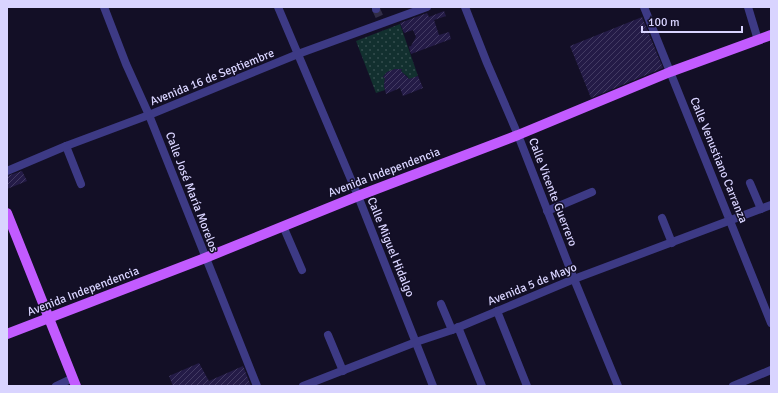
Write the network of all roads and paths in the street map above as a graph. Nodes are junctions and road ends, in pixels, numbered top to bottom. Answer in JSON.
{"nodes":[{"id":1,"x":104,"y":7,"type":"edge"},
{"id":2,"x":278,"y":7,"type":"edge"},
{"id":3,"x":427,"y":7,"type":"edge"},
{"id":4,"x":465,"y":7,"type":"edge"},
{"id":5,"x":644,"y":7,"type":"edge"},
{"id":6,"x":748,"y":7,"type":"edge"},
{"id":7,"x":771,"y":35,"type":"edge"},
{"id":8,"x":758,"y":40,"type":"junction"},
{"id":9,"x":298,"y":54,"type":"junction"},
{"id":10,"x":670,"y":72,"type":"junction"},
{"id":11,"x":149,"y":115,"type":"junction"},
{"id":12,"x":518,"y":135,"type":"junction"},
{"id":13,"x":66,"y":146,"type":"junction"},
{"id":14,"x":7,"y":171,"type":"edge"},
{"id":15,"x":750,"y":183,"type":"dead end"},
{"id":16,"x":81,"y":184,"type":"dead end"},
{"id":17,"x":592,"y":192,"type":"dead end"},
{"id":18,"x":358,"y":196,"type":"junction"},
{"id":19,"x":771,"y":205,"type":"edge"},
{"id":20,"x":760,"y":209,"type":"junction"},
{"id":21,"x":548,"y":211,"type":"junction"},
{"id":22,"x":7,"y":213,"type":"edge"},
{"id":23,"x":662,"y":218,"type":"dead end"},
{"id":24,"x":730,"y":221,"type":"junction"},
{"id":25,"x":283,"y":226,"type":"junction"},
{"id":26,"x":672,"y":243,"type":"junction"},
{"id":27,"x":205,"y":258,"type":"junction"},
{"id":28,"x":302,"y":270,"type":"dead end"},
{"id":29,"x":574,"y":280,"type":"junction"},
{"id":30,"x":441,"y":304,"type":"dead end"},
{"id":31,"x":497,"y":311,"type":"junction"},
{"id":32,"x":49,"y":319,"type":"junction"},
{"id":33,"x":771,"y":323,"type":"edge"},
{"id":34,"x":455,"y":328,"type":"junction"},
{"id":35,"x":7,"y":334,"type":"edge"},
{"id":36,"x":328,"y":335,"type":"dead end"},
{"id":37,"x":416,"y":342,"type":"junction"},
{"id":38,"x":771,"y":370,"type":"edge"},
{"id":39,"x":343,"y":371,"type":"junction"},
{"id":40,"x":74,"y":382,"type":"edge"},
{"id":41,"x":56,"y":386,"type":"edge"},
{"id":42,"x":257,"y":386,"type":"edge"},
{"id":43,"x":303,"y":386,"type":"edge"},
{"id":44,"x":433,"y":386,"type":"edge"},
{"id":45,"x":482,"y":386,"type":"edge"},
{"id":46,"x":527,"y":386,"type":"edge"},
{"id":47,"x":618,"y":386,"type":"edge"},
{"id":48,"x":733,"y":386,"type":"edge"}],
"edges":[{"from":1,"to":11,"type":"street","name":"Calle José María Morelos"},
{"from":2,"to":9,"type":"street","name":"Calle Miguel Hidalgo"},
{"from":3,"to":9,"type":"street","name":"Avenida 16 de Septiembre"},
{"from":4,"to":12,"type":"street","name":"Calle Vicente Guerrero"},
{"from":5,"to":10,"type":"street","name":"Calle Venustiano Carranza"},
{"from":6,"to":8,"type":"street"},
{"from":7,"to":8,"type":"main road","name":"Avenida Independencia"},
{"from":8,"to":10,"type":"main road","name":"Avenida Independencia"},
{"from":9,"to":11,"type":"street","name":"Avenida 16 de Septiembre"},
{"from":9,"to":18,"type":"street","name":"Calle Miguel Hidalgo"},
{"from":10,"to":12,"type":"main road","name":"Avenida Independencia"},
{"from":10,"to":24,"type":"street","name":"Calle Venustiano Carranza"},
{"from":11,"to":13,"type":"street","name":"Avenida 16 de Septiembre"},
{"from":11,"to":27,"type":"street","name":"Calle José María Morelos"},
{"from":12,"to":18,"type":"main road","name":"Avenida Independencia"},
{"from":12,"to":21,"type":"street","name":"Calle Vicente Guerrero"},
{"from":13,"to":14,"type":"street","name":"Avenida 16 de Septiembre"},
{"from":13,"to":16,"type":"street"},
{"from":15,"to":20,"type":"street"},
{"from":17,"to":21,"type":"street"},
{"from":18,"to":25,"type":"main road","name":"Avenida Independencia"},
{"from":18,"to":37,"type":"street","name":"Calle Miguel Hidalgo"},
{"from":19,"to":20,"type":"street","name":"Avenida 5 de Mayo"},
{"from":20,"to":24,"type":"street","name":"Avenida 5 de Mayo"},
{"from":21,"to":29,"type":"street","name":"Calle Vicente Guerrero"},
{"from":22,"to":32,"type":"main road"},
{"from":23,"to":26,"type":"street"},
{"from":24,"to":26,"type":"street","name":"Avenida 5 de Mayo"},
{"from":24,"to":33,"type":"street","name":"Calle Venustiano Carranza"},
{"from":25,"to":27,"type":"main road","name":"Avenida Independencia"},
{"from":25,"to":28,"type":"street"},
{"from":26,"to":29,"type":"street","name":"Avenida 5 de Mayo"},
{"from":27,"to":32,"type":"main road","name":"Avenida Independencia"},
{"from":27,"to":42,"type":"street","name":"Calle José María Morelos"},
{"from":29,"to":31,"type":"street","name":"Avenida 5 de Mayo"},
{"from":29,"to":47,"type":"street","name":"Calle Vicente Guerrero"},
{"from":30,"to":34,"type":"street"},
{"from":31,"to":34,"type":"street","name":"Avenida 5 de Mayo"},
{"from":31,"to":46,"type":"street"},
{"from":32,"to":35,"type":"main road","name":"Avenida Independencia"},
{"from":32,"to":40,"type":"main road"},
{"from":34,"to":37,"type":"street","name":"Avenida 5 de Mayo"},
{"from":34,"to":45,"type":"street"},
{"from":36,"to":39,"type":"street"},
{"from":37,"to":39,"type":"street","name":"Avenida 5 de Mayo"},
{"from":37,"to":44,"type":"street","name":"Calle Miguel Hidalgo"},
{"from":38,"to":48,"type":"street"},
{"from":39,"to":43,"type":"street","name":"Avenida 5 de Mayo"},
{"from":40,"to":41,"type":"street"}]}
